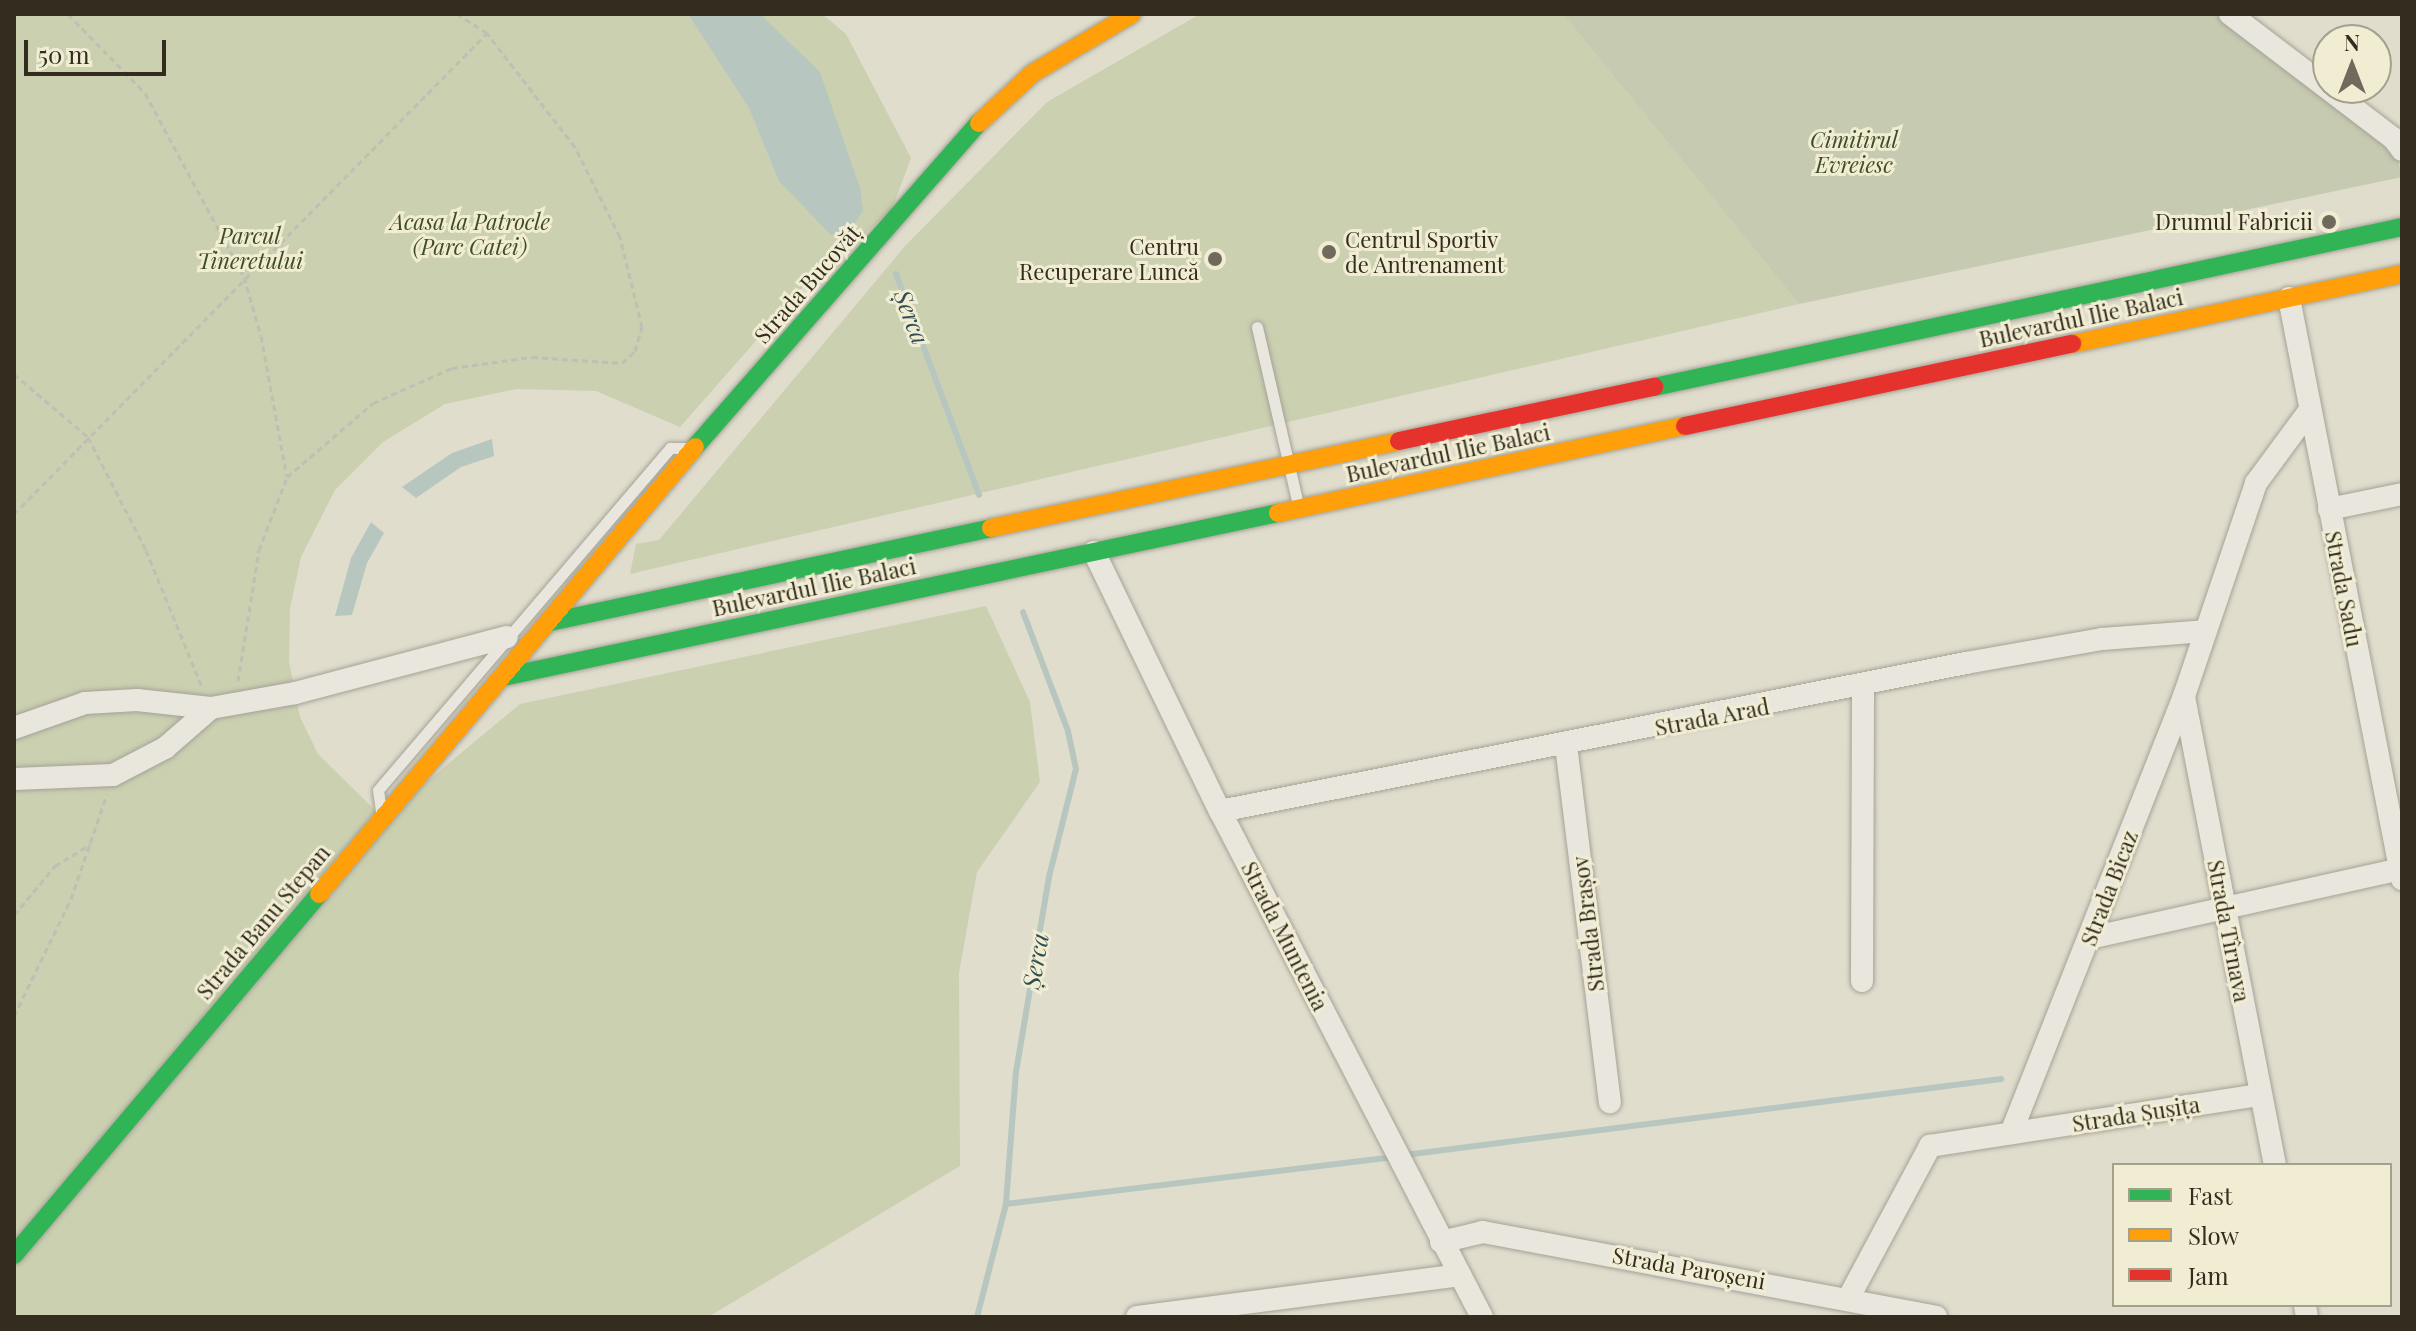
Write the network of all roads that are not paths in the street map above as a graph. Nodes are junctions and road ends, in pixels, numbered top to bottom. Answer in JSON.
{"nodes":[{"id":1,"x":1132,"y":14,"type":"edge"},
{"id":2,"x":2230,"y":14,"type":"edge"},
{"id":3,"x":2402,"y":150,"type":"edge"},
{"id":4,"x":2402,"y":227,"type":"edge"},
{"id":5,"x":2384,"y":259,"type":"edge"},
{"id":6,"x":2289,"y":298,"type":"junction"},
{"id":7,"x":1257,"y":327,"type":"dead end"},
{"id":8,"x":2309,"y":411,"type":"junction"},
{"id":9,"x":695,"y":448,"type":"junction"},
{"id":10,"x":1290,"y":466,"type":"junction"},
{"id":11,"x":2402,"y":494,"type":"edge"},
{"id":12,"x":1299,"y":509,"type":"junction"},
{"id":13,"x":2329,"y":509,"type":"junction"},
{"id":14,"x":1094,"y":552,"type":"junction"},
{"id":15,"x":550,"y":622,"type":"junction"},
{"id":16,"x":2205,"y":631,"type":"junction"},
{"id":17,"x":507,"y":637,"type":"junction"},
{"id":18,"x":503,"y":677,"type":"junction"},
{"id":19,"x":1863,"y":687,"type":"junction"},
{"id":20,"x":2184,"y":696,"type":"junction"},
{"id":21,"x":211,"y":708,"type":"junction"},
{"id":22,"x":14,"y":728,"type":"edge"},
{"id":23,"x":1566,"y":745,"type":"junction"},
{"id":24,"x":14,"y":779,"type":"edge"},
{"id":25,"x":1220,"y":811,"type":"junction"},
{"id":26,"x":383,"y":818,"type":"junction"},
{"id":27,"x":2401,"y":873,"type":"edge"},
{"id":28,"x":2225,"y":909,"type":"junction"},
{"id":29,"x":2090,"y":938,"type":"junction"},
{"id":30,"x":1862,"y":981,"type":"dead end"},
{"id":31,"x":2260,"y":1095,"type":"junction"},
{"id":32,"x":1610,"y":1102,"type":"dead end"},
{"id":33,"x":2011,"y":1133,"type":"junction"},
{"id":34,"x":2275,"y":1163,"type":"edge"},
{"id":35,"x":1441,"y":1242,"type":"junction"},
{"id":36,"x":14,"y":1255,"type":"edge"},
{"id":37,"x":1459,"y":1275,"type":"junction"},
{"id":38,"x":1848,"y":1299,"type":"junction"},
{"id":39,"x":1137,"y":1317,"type":"edge"},
{"id":40,"x":1482,"y":1317,"type":"edge"},
{"id":41,"x":1936,"y":1317,"type":"edge"}],
"edges":[{"from":1,"to":9,"type":"main road","name":"Strada Bucovăț"},
{"from":2,"to":3,"type":"street"},
{"from":4,"to":5,"type":"main road","name":"Bulevardul Ilie Balaci"},
{"from":5,"to":6,"type":"main road","name":"Bulevardul Ilie Balaci"},
{"from":5,"to":10,"type":"main road","name":"Bulevardul Ilie Balaci"},
{"from":6,"to":8,"type":"street","name":"Strada Sadu"},
{"from":6,"to":12,"type":"main road","name":"Bulevardul Ilie Balaci"},
{"from":7,"to":10,"type":"lane"},
{"from":8,"to":13,"type":"street","name":"Strada Sadu"},
{"from":8,"to":16,"type":"street","name":"Strada Bicaz"},
{"from":9,"to":15,"type":"main road","name":"Strada Bucovăț"},
{"from":9,"to":17,"type":"lane"},
{"from":10,"to":12,"type":"lane"},
{"from":10,"to":15,"type":"main road","name":"Bulevardul Ilie Balaci"},
{"from":11,"to":13,"type":"street"},
{"from":12,"to":14,"type":"main road","name":"Bulevardul Ilie Balaci"},
{"from":13,"to":27,"type":"street","name":"Strada Sadu"},
{"from":14,"to":18,"type":"main road","name":"Bulevardul Ilie Balaci"},
{"from":14,"to":25,"type":"street","name":"Strada Muntenia"},
{"from":15,"to":17,"type":"lane"},
{"from":15,"to":18,"type":"main road","name":"Strada Banu Stepan"},
{"from":16,"to":19,"type":"street","name":"Strada Arad"},
{"from":16,"to":20,"type":"street","name":"Strada Bicaz"},
{"from":17,"to":21,"type":"street"},
{"from":17,"to":26,"type":"lane"},
{"from":18,"to":26,"type":"main road","name":"Strada Banu Stepan"},
{"from":19,"to":23,"type":"street","name":"Strada Arad"},
{"from":19,"to":30,"type":"street"},
{"from":20,"to":28,"type":"street","name":"Strada Tîrnava"},
{"from":20,"to":29,"type":"street","name":"Strada Bicaz"},
{"from":21,"to":22,"type":"street"},
{"from":21,"to":24,"type":"street"},
{"from":23,"to":25,"type":"street","name":"Strada Arad"},
{"from":23,"to":32,"type":"street","name":"Strada Brașov"},
{"from":25,"to":35,"type":"street","name":"Strada Muntenia"},
{"from":26,"to":36,"type":"main road","name":"Strada Banu Stepan"},
{"from":27,"to":28,"type":"street"},
{"from":28,"to":29,"type":"street"},
{"from":28,"to":31,"type":"street","name":"Strada Tîrnava"},
{"from":29,"to":33,"type":"street","name":"Strada Bicaz"},
{"from":31,"to":33,"type":"street","name":"Strada Șușița"},
{"from":31,"to":34,"type":"street","name":"Strada Tîrnava"},
{"from":33,"to":38,"type":"street"},
{"from":35,"to":37,"type":"street","name":"Strada Muntenia"},
{"from":35,"to":38,"type":"street","name":"Strada Paroșeni"},
{"from":37,"to":39,"type":"street"},
{"from":37,"to":40,"type":"street","name":"Strada Muntenia"},
{"from":38,"to":41,"type":"street","name":"Strada Paroșeni"}]}
